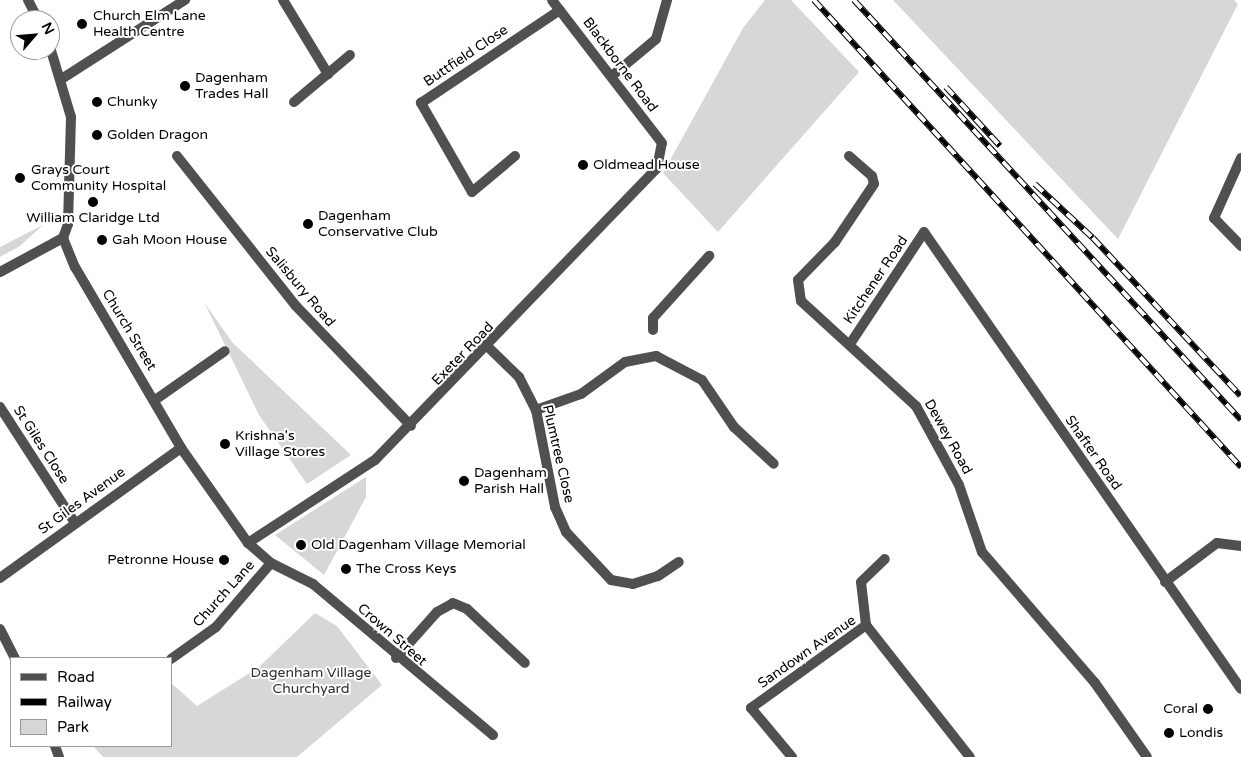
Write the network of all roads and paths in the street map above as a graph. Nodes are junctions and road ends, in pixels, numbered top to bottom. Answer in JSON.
{"nodes":[{"id":1,"x":185,"y":0,"type":"edge"},
{"id":2,"x":283,"y":0,"type":"edge"},
{"id":3,"x":552,"y":0,"type":"edge"},
{"id":4,"x":668,"y":0,"type":"edge"},
{"id":5,"x":560,"y":10,"type":"junction"},
{"id":6,"x":350,"y":55,"type":"dead end"},
{"id":7,"x":55,"y":60,"type":"edge"},
{"id":8,"x":328,"y":74,"type":"junction"},
{"id":9,"x":613,"y":75,"type":"junction"},
{"id":10,"x":62,"y":78,"type":"junction"},
{"id":11,"x":294,"y":102,"type":"dead end"},
{"id":12,"x":662,"y":148,"type":"joint"},
{"id":13,"x":177,"y":156,"type":"dead end"},
{"id":14,"x":515,"y":156,"type":"dead end"},
{"id":15,"x":849,"y":156,"type":"dead end"},
{"id":16,"x":1241,"y":158,"type":"edge"},
{"id":17,"x":924,"y":232,"type":"joint"},
{"id":18,"x":63,"y":238,"type":"junction"},
{"id":19,"x":1241,"y":246,"type":"edge"},
{"id":20,"x":709,"y":256,"type":"dead end"},
{"id":21,"x":0,"y":272,"type":"edge"},
{"id":22,"x":653,"y":330,"type":"dead end"},
{"id":23,"x":850,"y":344,"type":"junction"},
{"id":24,"x":488,"y":347,"type":"junction"},
{"id":25,"x":225,"y":351,"type":"dead end"},
{"id":26,"x":155,"y":400,"type":"junction"},
{"id":27,"x":0,"y":408,"type":"edge"},
{"id":28,"x":536,"y":410,"type":"junction"},
{"id":29,"x":411,"y":426,"type":"junction"},
{"id":30,"x":181,"y":448,"type":"junction"},
{"id":31,"x":774,"y":464,"type":"dead end"},
{"id":32,"x":75,"y":523,"type":"junction"},
{"id":33,"x":248,"y":543,"type":"junction"},
{"id":34,"x":1241,"y":546,"type":"edge"},
{"id":35,"x":885,"y":559,"type":"dead end"},
{"id":36,"x":679,"y":562,"type":"dead end"},
{"id":37,"x":270,"y":563,"type":"junction"},
{"id":38,"x":0,"y":578,"type":"edge"},
{"id":39,"x":1165,"y":582,"type":"junction"},
{"id":40,"x":866,"y":625,"type":"junction"},
{"id":41,"x":0,"y":629,"type":"edge"},
{"id":42,"x":14,"y":657,"type":"edge"},
{"id":43,"x":172,"y":658,"type":"edge"},
{"id":44,"x":396,"y":658,"type":"junction"},
{"id":45,"x":525,"y":663,"type":"dead end"},
{"id":46,"x":1241,"y":689,"type":"edge"},
{"id":47,"x":493,"y":735,"type":"dead end"},
{"id":48,"x":792,"y":757,"type":"edge"},
{"id":49,"x":970,"y":757,"type":"edge"},
{"id":50,"x":1147,"y":757,"type":"edge"}],
"edges":[{"from":1,"to":10,"type":"street"},
{"from":2,"to":8,"type":"street"},
{"from":3,"to":5,"type":"street","name":"Blackborne Road"},
{"from":4,"to":9,"type":"street"},
{"from":5,"to":9,"type":"street","name":"Blackborne Road"},
{"from":5,"to":14,"type":"street","name":"Buttfield Close"},
{"from":6,"to":8,"type":"street"},
{"from":7,"to":10,"type":"street","name":"Church Street"},
{"from":8,"to":11,"type":"street"},
{"from":9,"to":12,"type":"street","name":"Blackborne Road"},
{"from":10,"to":18,"type":"street","name":"Church Street"},
{"from":12,"to":24,"type":"street","name":"Exeter Road"},
{"from":13,"to":29,"type":"street","name":"Salisbury Road"},
{"from":15,"to":23,"type":"street","name":"Dewey Road"},
{"from":16,"to":19,"type":"street"},
{"from":17,"to":23,"type":"street","name":"Kitchener Road"},
{"from":17,"to":39,"type":"street","name":"Shafter Road"},
{"from":18,"to":21,"type":"street"},
{"from":18,"to":26,"type":"street","name":"Church Street"},
{"from":20,"to":22,"type":"street"},
{"from":23,"to":50,"type":"street","name":"Dewey Road"},
{"from":24,"to":28,"type":"street","name":"Plumtree Close"},
{"from":24,"to":29,"type":"street","name":"Exeter Road"},
{"from":25,"to":26,"type":"street"},
{"from":26,"to":30,"type":"street","name":"Church Street"},
{"from":27,"to":32,"type":"street","name":"St Giles Close"},
{"from":28,"to":31,"type":"street"},
{"from":28,"to":36,"type":"street","name":"Plumtree Close"},
{"from":29,"to":33,"type":"street","name":"Exeter Road"},
{"from":30,"to":32,"type":"street","name":"St Giles Avenue"},
{"from":30,"to":33,"type":"street","name":"Church Street"},
{"from":32,"to":38,"type":"street","name":"St Giles Avenue"},
{"from":33,"to":37,"type":"street","name":"Church Street"},
{"from":34,"to":39,"type":"street"},
{"from":35,"to":40,"type":"street"},
{"from":37,"to":43,"type":"street","name":"Church Lane"},
{"from":37,"to":44,"type":"street","name":"Crown Street"},
{"from":39,"to":46,"type":"street","name":"Shafter Road"},
{"from":40,"to":48,"type":"street","name":"Sandown Avenue"},
{"from":40,"to":49,"type":"street","name":"Sandown Avenue"},
{"from":41,"to":42,"type":"street"},
{"from":44,"to":45,"type":"street"},
{"from":44,"to":47,"type":"street","name":"Crown Street"}]}
